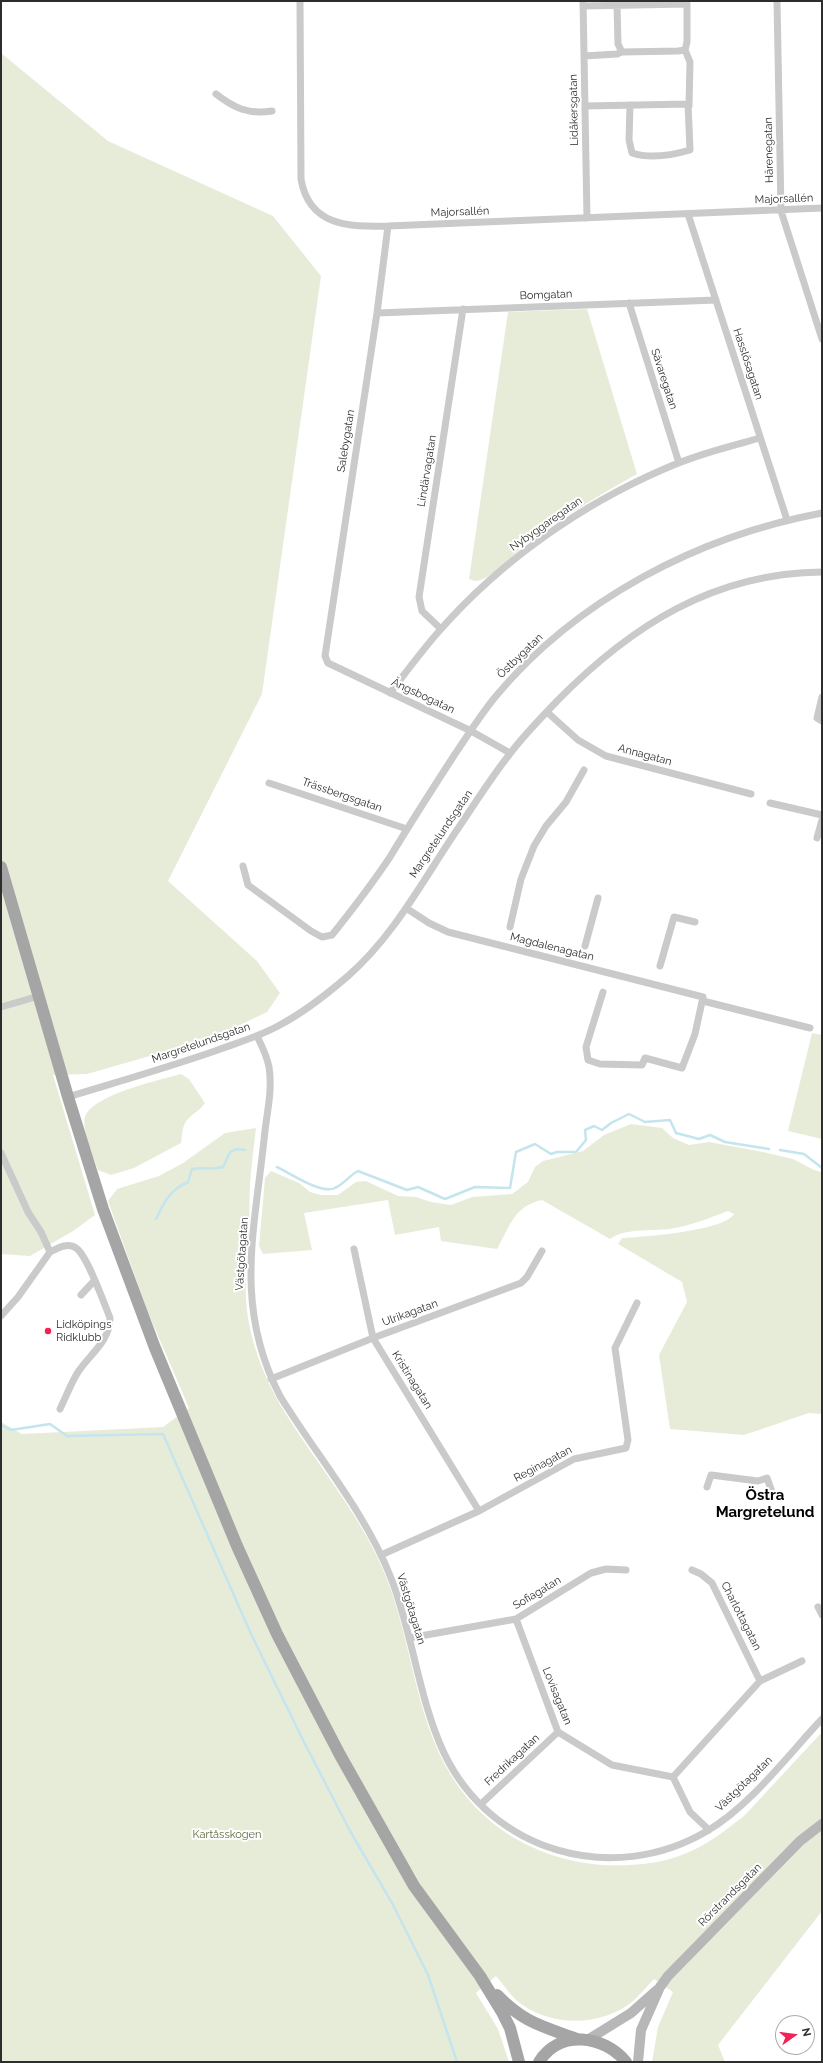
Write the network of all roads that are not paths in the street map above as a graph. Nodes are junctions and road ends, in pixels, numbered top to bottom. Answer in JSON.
{"nodes":[{"id":1,"x":300,"y":1,"type":"edge"},
{"id":2,"x":777,"y":1,"type":"edge"},
{"id":3,"x":583,"y":3,"type":"edge"},
{"id":4,"x":687,"y":3,"type":"edge"},
{"id":5,"x":617,"y":5,"type":"junction"},
{"id":6,"x":685,"y":50,"type":"junction"},
{"id":7,"x":622,"y":52,"type":"junction"},
{"id":8,"x":584,"y":56,"type":"junction"},
{"id":9,"x":216,"y":94,"type":"dead end"},
{"id":10,"x":630,"y":105,"type":"junction"},
{"id":11,"x":585,"y":106,"type":"junction"},
{"id":12,"x":689,"y":106,"type":"junction"},
{"id":13,"x":272,"y":111,"type":"dead end"},
{"id":14,"x":822,"y":208,"type":"edge"},
{"id":15,"x":781,"y":211,"type":"junction"},
{"id":16,"x":688,"y":214,"type":"junction"},
{"id":17,"x":587,"y":218,"type":"junction"},
{"id":18,"x":388,"y":226,"type":"junction"},
{"id":19,"x":716,"y":300,"type":"junction"},
{"id":20,"x":628,"y":303,"type":"junction"},
{"id":21,"x":463,"y":310,"type":"junction"},
{"id":22,"x":377,"y":313,"type":"junction"},
{"id":23,"x":822,"y":339,"type":"edge"},
{"id":24,"x":760,"y":438,"type":"junction"},
{"id":25,"x":679,"y":463,"type":"junction"},
{"id":26,"x":822,"y":513,"type":"edge"},
{"id":27,"x":787,"y":520,"type":"junction"},
{"id":28,"x":822,"y":572,"type":"edge"},
{"id":29,"x":441,"y":629,"type":"junction"},
{"id":30,"x":325,"y":660,"type":"joint"},
{"id":31,"x":390,"y":693,"type":"junction"},
{"id":32,"x":822,"y":697,"type":"edge"},
{"id":33,"x":547,"y":712,"type":"junction"},
{"id":34,"x":822,"y":721,"type":"edge"},
{"id":35,"x":471,"y":730,"type":"junction"},
{"id":36,"x":510,"y":753,"type":"junction"},
{"id":37,"x":584,"y":770,"type":"dead end"},
{"id":38,"x":269,"y":783,"type":"dead end"},
{"id":39,"x":750,"y":794,"type":"dead end"},
{"id":40,"x":770,"y":802,"type":"dead end"},
{"id":41,"x":822,"y":815,"type":"edge"},
{"id":42,"x":822,"y":820,"type":"edge"},
{"id":43,"x":407,"y":829,"type":"junction"},
{"id":44,"x":817,"y":838,"type":"dead end"},
{"id":45,"x":243,"y":866,"type":"dead end"},
{"id":46,"x":1,"y":867,"type":"edge"},
{"id":47,"x":598,"y":898,"type":"dead end"},
{"id":48,"x":406,"y":908,"type":"junction"},
{"id":49,"x":695,"y":922,"type":"dead end"},
{"id":50,"x":510,"y":927,"type":"dead end"},
{"id":51,"x":585,"y":946,"type":"dead end"},
{"id":52,"x":660,"y":966,"type":"dead end"},
{"id":53,"x":603,"y":992,"type":"dead end"},
{"id":54,"x":39,"y":996,"type":"junction"},
{"id":55,"x":702,"y":1001,"type":"junction"},
{"id":56,"x":1,"y":1007,"type":"edge"},
{"id":57,"x":810,"y":1028,"type":"dead end"},
{"id":58,"x":258,"y":1036,"type":"junction"},
{"id":59,"x":68,"y":1097,"type":"junction"},
{"id":60,"x":1,"y":1153,"type":"edge"},
{"id":61,"x":354,"y":1249,"type":"dead end"},
{"id":62,"x":542,"y":1251,"type":"dead end"},
{"id":63,"x":50,"y":1252,"type":"junction"},
{"id":64,"x":94,"y":1281,"type":"junction"},
{"id":65,"x":81,"y":1295,"type":"dead end"},
{"id":66,"x":637,"y":1304,"type":"dead end"},
{"id":67,"x":1,"y":1316,"type":"edge"},
{"id":68,"x":373,"y":1338,"type":"junction"},
{"id":69,"x":271,"y":1379,"type":"junction"},
{"id":70,"x":60,"y":1408,"type":"dead end"},
{"id":71,"x":707,"y":1487,"type":"dead end"},
{"id":72,"x":772,"y":1492,"type":"dead end"},
{"id":73,"x":479,"y":1511,"type":"junction"},
{"id":74,"x":381,"y":1555,"type":"junction"},
{"id":75,"x":626,"y":1570,"type":"dead end"},
{"id":76,"x":692,"y":1570,"type":"dead end"},
{"id":77,"x":818,"y":1607,"type":"dead end"},
{"id":78,"x":822,"y":1615,"type":"edge"},
{"id":79,"x":516,"y":1619,"type":"junction"},
{"id":80,"x":409,"y":1638,"type":"junction"},
{"id":81,"x":802,"y":1661,"type":"dead end"},
{"id":82,"x":760,"y":1681,"type":"junction"},
{"id":83,"x":822,"y":1719,"type":"edge"},
{"id":84,"x":558,"y":1732,"type":"junction"},
{"id":85,"x":673,"y":1777,"type":"junction"},
{"id":86,"x":481,"y":1804,"type":"junction"},
{"id":87,"x":822,"y":1824,"type":"edge"},
{"id":88,"x":709,"y":1830,"type":"junction"},
{"id":89,"x":480,"y":1976,"type":"junction"},
{"id":90,"x":660,"y":1987,"type":"junction"},
{"id":91,"x":583,"y":2039,"type":"junction"},
{"id":92,"x":518,"y":2062,"type":"edge"},
{"id":93,"x":539,"y":2062,"type":"edge"},
{"id":94,"x":626,"y":2062,"type":"edge"},
{"id":95,"x":638,"y":2062,"type":"edge"}],
"edges":[{"from":1,"to":18,"type":"street","name":"Majorsallén"},
{"from":2,"to":15,"type":"street","name":"Härenegatan"},
{"from":3,"to":5,"type":"street"},
{"from":3,"to":8,"type":"street","name":"Lidåkersgatan"},
{"from":4,"to":5,"type":"street"},
{"from":4,"to":6,"type":"street"},
{"from":5,"to":7,"type":"street"},
{"from":6,"to":7,"type":"street"},
{"from":6,"to":12,"type":"street"},
{"from":7,"to":8,"type":"street"},
{"from":8,"to":11,"type":"street","name":"Lidåkersgatan"},
{"from":9,"to":13,"type":"street"},
{"from":10,"to":11,"type":"street"},
{"from":10,"to":12,"type":"street"},
{"from":10,"to":12,"type":"street"},
{"from":11,"to":17,"type":"street","name":"Lidåkersgatan"},
{"from":14,"to":15,"type":"street","name":"Majorsallén"},
{"from":15,"to":16,"type":"street","name":"Majorsallén"},
{"from":15,"to":23,"type":"street","name":"Härenegatan"},
{"from":16,"to":17,"type":"street","name":"Majorsallén"},
{"from":16,"to":19,"type":"street","name":"Hasslösagatan"},
{"from":17,"to":18,"type":"street","name":"Majorsallén"},
{"from":18,"to":22,"type":"street","name":"Salebygatan"},
{"from":19,"to":20,"type":"street","name":"Bomgatan"},
{"from":19,"to":24,"type":"street","name":"Hasslösagatan"},
{"from":20,"to":21,"type":"street","name":"Bomgatan"},
{"from":20,"to":25,"type":"street","name":"Sävaregatan"},
{"from":21,"to":22,"type":"street","name":"Bomgatan"},
{"from":21,"to":29,"type":"street","name":"Lindärvagatan"},
{"from":22,"to":30,"type":"street","name":"Salebygatan"},
{"from":24,"to":25,"type":"street","name":"Nybyggaregatan"},
{"from":24,"to":27,"type":"street","name":"Hasslösagatan"},
{"from":25,"to":29,"type":"street","name":"Nybyggaregatan"},
{"from":26,"to":27,"type":"street","name":"Östbygatan"},
{"from":27,"to":35,"type":"street","name":"Östbygatan"},
{"from":28,"to":33,"type":"street","name":"Margretelundsgatan"},
{"from":29,"to":31,"type":"street","name":"Nybyggaregatan"},
{"from":30,"to":31,"type":"street","name":"Ängsbogatan"},
{"from":31,"to":35,"type":"street","name":"Ängsbogatan"},
{"from":32,"to":34,"type":"street"},
{"from":33,"to":36,"type":"street","name":"Margretelundsgatan"},
{"from":33,"to":39,"type":"street","name":"Annagatan"},
{"from":35,"to":36,"type":"street","name":"Ängsbogatan"},
{"from":35,"to":43,"type":"street","name":"Östbygatan"},
{"from":36,"to":48,"type":"street","name":"Margretelundsgatan"},
{"from":37,"to":50,"type":"street"},
{"from":38,"to":43,"type":"street","name":"Trässbergsgatan"},
{"from":40,"to":41,"type":"street"},
{"from":42,"to":44,"type":"street"},
{"from":43,"to":45,"type":"street","name":"Östbygatan"},
{"from":46,"to":54,"type":"main road"},
{"from":47,"to":51,"type":"street"},
{"from":48,"to":55,"type":"street","name":"Magdalenagatan"},
{"from":48,"to":58,"type":"street","name":"Margretelundsgatan"},
{"from":49,"to":52,"type":"street"},
{"from":53,"to":55,"type":"street"},
{"from":54,"to":56,"type":"street"},
{"from":54,"to":59,"type":"main road"},
{"from":55,"to":57,"type":"street"},
{"from":58,"to":59,"type":"street","name":"Margretelundsgatan"},
{"from":58,"to":69,"type":"street","name":"Västgötagatan"},
{"from":59,"to":89,"type":"main road"},
{"from":60,"to":63,"type":"street"},
{"from":61,"to":68,"type":"street","name":"Kristinagatan"},
{"from":62,"to":68,"type":"street","name":"Ulrikagatan"},
{"from":63,"to":64,"type":"street"},
{"from":63,"to":67,"type":"street"},
{"from":64,"to":65,"type":"street"},
{"from":64,"to":70,"type":"street"},
{"from":66,"to":73,"type":"street","name":"Reginagatan"},
{"from":68,"to":69,"type":"street","name":"Ulrikagatan"},
{"from":68,"to":73,"type":"street","name":"Kristinagatan"},
{"from":69,"to":74,"type":"street","name":"Västgötagatan"},
{"from":71,"to":72,"type":"street"},
{"from":73,"to":74,"type":"street","name":"Reginagatan"},
{"from":74,"to":80,"type":"street","name":"Västgötagatan"},
{"from":75,"to":79,"type":"street","name":"Sofiagatan"},
{"from":76,"to":82,"type":"street","name":"Charlottagatan"},
{"from":77,"to":78,"type":"street"},
{"from":79,"to":80,"type":"street","name":"Sofiagatan"},
{"from":79,"to":84,"type":"street","name":"Lovisagatan"},
{"from":80,"to":86,"type":"street","name":"Västgötagatan"},
{"from":81,"to":82,"type":"street"},
{"from":82,"to":85,"type":"street"},
{"from":83,"to":88,"type":"street","name":"Västgötagatan"},
{"from":84,"to":85,"type":"street","name":"Lovisagatan"},
{"from":84,"to":86,"type":"street","name":"Fredrikagatan"},
{"from":85,"to":88,"type":"street"},
{"from":86,"to":88,"type":"street","name":"Västgötagatan"},
{"from":87,"to":90,"type":"main road","name":"Rörstrandsgatan"},
{"from":89,"to":91,"type":"main road"},
{"from":89,"to":92,"type":"main road"},
{"from":90,"to":91,"type":"main road","name":"Rörstrandsgatan"},
{"from":90,"to":95,"type":"main road","name":"Rörstrandsgatan"},
{"from":91,"to":93,"type":"main road"},
{"from":91,"to":94,"type":"main road"}]}
